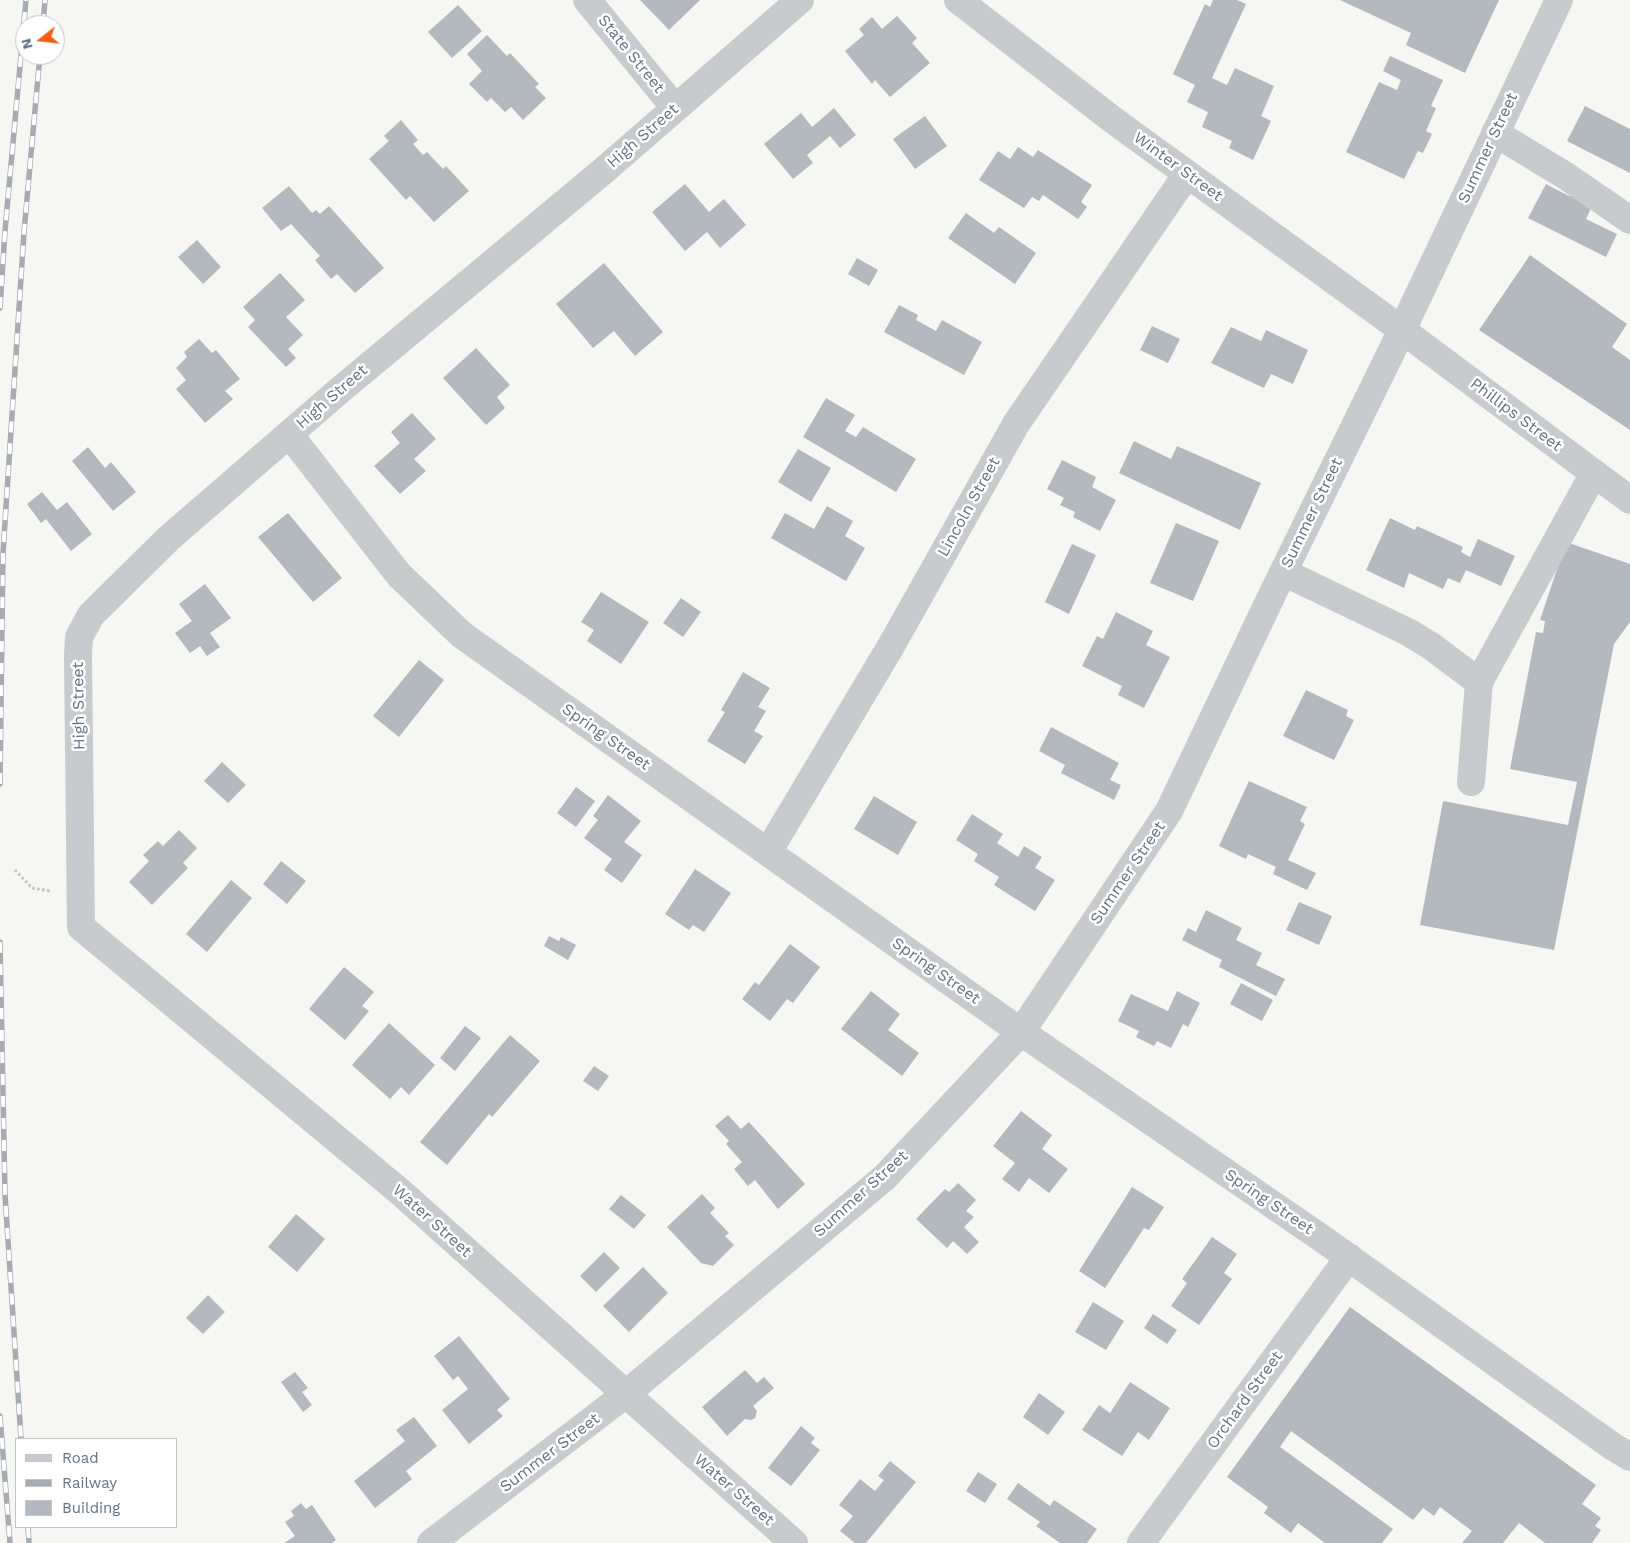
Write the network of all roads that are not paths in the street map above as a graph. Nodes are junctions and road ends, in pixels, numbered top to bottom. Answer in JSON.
{"nodes":[{"id":1,"x":587,"y":0,"type":"edge"},
{"id":2,"x":800,"y":0,"type":"edge"},
{"id":3,"x":958,"y":0,"type":"edge"},
{"id":4,"x":1559,"y":0,"type":"edge"},
{"id":5,"x":675,"y":108,"type":"junction"},
{"id":6,"x":1495,"y":133,"type":"junction"},
{"id":7,"x":1187,"y":174,"type":"junction"},
{"id":8,"x":1630,"y":220,"type":"edge"},
{"id":9,"x":1402,"y":330,"type":"junction"},
{"id":10,"x":289,"y":434,"type":"junction"},
{"id":11,"x":1594,"y":473,"type":"junction"},
{"id":12,"x":1630,"y":500,"type":"edge"},
{"id":13,"x":1283,"y":572,"type":"junction"},
{"id":14,"x":1479,"y":682,"type":"junction"},
{"id":15,"x":1471,"y":782,"type":"dead end"},
{"id":16,"x":768,"y":852,"type":"junction"},
{"id":17,"x":81,"y":895,"type":"joint"},
{"id":18,"x":1021,"y":1032,"type":"junction"},
{"id":19,"x":1349,"y":1257,"type":"junction"},
{"id":20,"x":626,"y":1394,"type":"junction"},
{"id":21,"x":1630,"y":1457,"type":"edge"},
{"id":22,"x":431,"y":1543,"type":"edge"},
{"id":23,"x":794,"y":1543,"type":"edge"},
{"id":24,"x":1141,"y":1543,"type":"edge"}],
"edges":[{"from":1,"to":5,"type":"street","name":"State Street"},
{"from":2,"to":5,"type":"street","name":"High Street"},
{"from":3,"to":7,"type":"street","name":"Winter Street"},
{"from":4,"to":6,"type":"street","name":"Summer Street"},
{"from":5,"to":10,"type":"street","name":"High Street"},
{"from":6,"to":8,"type":"street"},
{"from":6,"to":9,"type":"street","name":"Summer Street"},
{"from":7,"to":9,"type":"street","name":"Winter Street"},
{"from":7,"to":16,"type":"street","name":"Lincoln Street"},
{"from":9,"to":11,"type":"street","name":"Phillips Street"},
{"from":9,"to":13,"type":"street","name":"Summer Street"},
{"from":10,"to":16,"type":"street","name":"Spring Street"},
{"from":10,"to":17,"type":"street","name":"High Street"},
{"from":11,"to":12,"type":"street","name":"Phillips Street"},
{"from":11,"to":14,"type":"street"},
{"from":13,"to":14,"type":"street"},
{"from":13,"to":18,"type":"street","name":"Summer Street"},
{"from":14,"to":15,"type":"street"},
{"from":16,"to":18,"type":"street","name":"Spring Street"},
{"from":17,"to":20,"type":"street","name":"Water Street"},
{"from":18,"to":19,"type":"street","name":"Spring Street"},
{"from":18,"to":20,"type":"street","name":"Summer Street"},
{"from":19,"to":21,"type":"street","name":"Spring Street"},
{"from":19,"to":24,"type":"street","name":"Orchard Street"},
{"from":20,"to":22,"type":"street","name":"Summer Street"},
{"from":20,"to":23,"type":"street","name":"Water Street"}]}
